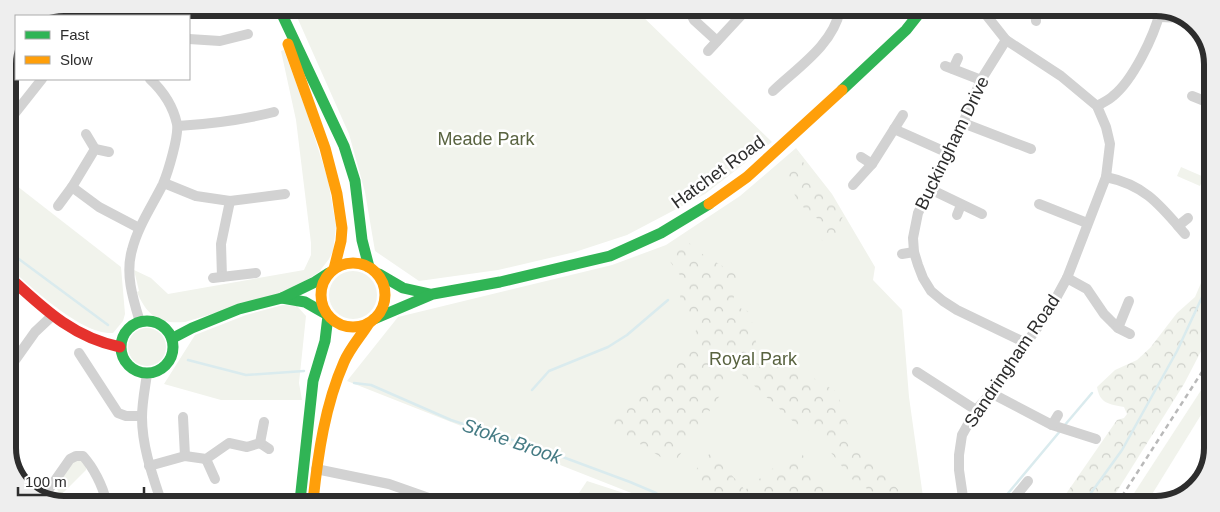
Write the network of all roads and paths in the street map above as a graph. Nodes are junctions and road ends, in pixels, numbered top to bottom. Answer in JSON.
{"nodes":[{"id":1,"x":278,"y":16,"type":"edge"},
{"id":2,"x":284,"y":16,"type":"edge"},
{"id":3,"x":692,"y":16,"type":"edge"},
{"id":4,"x":740,"y":16,"type":"edge"},
{"id":5,"x":839,"y":16,"type":"edge"},
{"id":6,"x":917,"y":16,"type":"edge"},
{"id":7,"x":985,"y":16,"type":"edge"},
{"id":8,"x":1158,"y":16,"type":"edge"},
{"id":9,"x":248,"y":34,"type":"dead end"},
{"id":10,"x":190,"y":39,"type":"edge"},
{"id":11,"x":1006,"y":40,"type":"junction"},
{"id":12,"x":717,"y":41,"type":"junction"},
{"id":13,"x":708,"y":51,"type":"dead end"},
{"id":14,"x":958,"y":58,"type":"dead end"},
{"id":15,"x":784,"y":66,"type":"dead end"},
{"id":16,"x":792,"y":74,"type":"junction"},
{"id":17,"x":41,"y":80,"type":"edge"},
{"id":18,"x":151,"y":80,"type":"edge"},
{"id":19,"x":981,"y":80,"type":"junction"},
{"id":20,"x":773,"y":91,"type":"dead end"},
{"id":21,"x":1192,"y":96,"type":"dead end"},
{"id":22,"x":1204,"y":101,"type":"edge"},
{"id":23,"x":1097,"y":106,"type":"junction"},
{"id":24,"x":16,"y":112,"type":"edge"},
{"id":25,"x":274,"y":112,"type":"dead end"},
{"id":26,"x":903,"y":115,"type":"dead end"},
{"id":27,"x":963,"y":122,"type":"junction"},
{"id":28,"x":178,"y":126,"type":"junction"},
{"id":29,"x":894,"y":129,"type":"junction"},
{"id":30,"x":86,"y":134,"type":"dead end"},
{"id":31,"x":1031,"y":148,"type":"dead end"},
{"id":32,"x":95,"y":149,"type":"junction"},
{"id":33,"x":110,"y":152,"type":"dead end"},
{"id":34,"x":948,"y":153,"type":"junction"},
{"id":35,"x":861,"y":157,"type":"dead end"},
{"id":36,"x":872,"y":164,"type":"junction"},
{"id":37,"x":1106,"y":177,"type":"junction"},
{"id":38,"x":164,"y":183,"type":"junction"},
{"id":39,"x":853,"y":185,"type":"dead end"},
{"id":40,"x":72,"y":187,"type":"junction"},
{"id":41,"x":930,"y":189,"type":"junction"},
{"id":42,"x":284,"y":194,"type":"dead end"},
{"id":43,"x":230,"y":201,"type":"junction"},
{"id":44,"x":1039,"y":204,"type":"dead end"},
{"id":45,"x":58,"y":206,"type":"dead end"},
{"id":46,"x":961,"y":206,"type":"junction"},
{"id":47,"x":982,"y":214,"type":"dead end"},
{"id":48,"x":957,"y":216,"type":"dead end"},
{"id":49,"x":1188,"y":218,"type":"dead end"},
{"id":50,"x":1087,"y":223,"type":"junction"},
{"id":51,"x":139,"y":228,"type":"junction"},
{"id":52,"x":914,"y":252,"type":"junction"},
{"id":53,"x":902,"y":254,"type":"dead end"},
{"id":54,"x":372,"y":269,"type":"junction"},
{"id":55,"x":332,"y":271,"type":"junction"},
{"id":56,"x":256,"y":272,"type":"dead end"},
{"id":57,"x":1067,"y":278,"type":"junction"},
{"id":58,"x":16,"y":283,"type":"edge"},
{"id":59,"x":433,"y":294,"type":"junction"},
{"id":60,"x":282,"y":298,"type":"junction"},
{"id":61,"x":1129,"y":301,"type":"dead end"},
{"id":62,"x":327,"y":315,"type":"junction"},
{"id":63,"x":52,"y":316,"type":"junction"},
{"id":64,"x":372,"y":321,"type":"junction"},
{"id":65,"x":140,"y":322,"type":"junction"},
{"id":66,"x":1118,"y":328,"type":"junction"},
{"id":67,"x":1130,"y":334,"type":"dead end"},
{"id":68,"x":172,"y":338,"type":"junction"},
{"id":69,"x":1026,"y":343,"type":"junction"},
{"id":70,"x":120,"y":347,"type":"junction"},
{"id":71,"x":79,"y":353,"type":"dead end"},
{"id":72,"x":16,"y":359,"type":"edge"},
{"id":73,"x":917,"y":372,"type":"dead end"},
{"id":74,"x":147,"y":374,"type":"junction"},
{"id":75,"x":991,"y":393,"type":"junction"},
{"id":76,"x":976,"y":410,"type":"junction"},
{"id":77,"x":1058,"y":415,"type":"dead end"},
{"id":78,"x":142,"y":416,"type":"junction"},
{"id":79,"x":183,"y":416,"type":"dead end"},
{"id":80,"x":264,"y":422,"type":"dead end"},
{"id":81,"x":1052,"y":426,"type":"junction"},
{"id":82,"x":1096,"y":439,"type":"dead end"},
{"id":83,"x":185,"y":456,"type":"junction"},
{"id":84,"x":206,"y":459,"type":"junction"},
{"id":85,"x":149,"y":466,"type":"junction"},
{"id":86,"x":303,"y":466,"type":"junction"},
{"id":87,"x":316,"y":469,"type":"junction"},
{"id":88,"x":215,"y":479,"type":"dead end"},
{"id":89,"x":1028,"y":481,"type":"dead end"},
{"id":90,"x":47,"y":492,"type":"edge"},
{"id":91,"x":105,"y":496,"type":"edge"},
{"id":92,"x":159,"y":496,"type":"edge"},
{"id":93,"x":300,"y":496,"type":"edge"},
{"id":94,"x":313,"y":496,"type":"edge"},
{"id":95,"x":423,"y":496,"type":"edge"},
{"id":96,"x":963,"y":496,"type":"edge"},
{"id":97,"x":1016,"y":496,"type":"edge"}],
"edges":[{"from":1,"to":55,"type":"street"},
{"from":2,"to":54,"type":"street"},
{"from":3,"to":12,"type":"street"},
{"from":4,"to":12,"type":"street"},
{"from":5,"to":16,"type":"street"},
{"from":6,"to":59,"type":"street","name":"Hatchet Road"},
{"from":7,"to":11,"type":"street","name":"Sandringham Road"},
{"from":8,"to":23,"type":"street"},
{"from":9,"to":10,"type":"street"},
{"from":11,"to":19,"type":"street","name":"Buckingham Drive"},
{"from":11,"to":23,"type":"street","name":"Sandringham Road"},
{"from":12,"to":13,"type":"street"},
{"from":14,"to":19,"type":"street"},
{"from":15,"to":16,"type":"street"},
{"from":16,"to":20,"type":"street"},
{"from":17,"to":24,"type":"street"},
{"from":18,"to":28,"type":"street"},
{"from":19,"to":27,"type":"street","name":"Buckingham Drive"},
{"from":21,"to":22,"type":"street"},
{"from":23,"to":37,"type":"street","name":"Sandringham Road"},
{"from":25,"to":28,"type":"street"},
{"from":26,"to":29,"type":"street"},
{"from":27,"to":31,"type":"street"},
{"from":27,"to":34,"type":"street","name":"Buckingham Drive"},
{"from":28,"to":38,"type":"street"},
{"from":29,"to":34,"type":"street"},
{"from":29,"to":36,"type":"street"},
{"from":30,"to":32,"type":"street"},
{"from":32,"to":33,"type":"street"},
{"from":32,"to":40,"type":"street"},
{"from":34,"to":41,"type":"street","name":"Buckingham Drive"},
{"from":35,"to":36,"type":"street"},
{"from":36,"to":39,"type":"street"},
{"from":37,"to":49,"type":"street"},
{"from":37,"to":50,"type":"street","name":"Sandringham Road"},
{"from":38,"to":43,"type":"street"},
{"from":38,"to":51,"type":"street"},
{"from":40,"to":45,"type":"street"},
{"from":40,"to":51,"type":"street"},
{"from":41,"to":46,"type":"street"},
{"from":41,"to":52,"type":"street","name":"Buckingham Drive"},
{"from":42,"to":43,"type":"street"},
{"from":43,"to":56,"type":"street"},
{"from":44,"to":50,"type":"street"},
{"from":46,"to":47,"type":"street"},
{"from":46,"to":48,"type":"street"},
{"from":50,"to":57,"type":"street","name":"Sandringham Road"},
{"from":51,"to":65,"type":"street"},
{"from":52,"to":53,"type":"street"},
{"from":52,"to":69,"type":"street","name":"Buckingham Drive"},
{"from":54,"to":55,"type":"street"},
{"from":54,"to":59,"type":"street","name":"Hatchet Road"},
{"from":54,"to":64,"type":"street"},
{"from":55,"to":60,"type":"street"},
{"from":55,"to":62,"type":"street"},
{"from":57,"to":66,"type":"street"},
{"from":57,"to":69,"type":"street","name":"Sandringham Road"},
{"from":58,"to":63,"type":"street"},
{"from":59,"to":64,"type":"street","name":"Hatchet Road"},
{"from":60,"to":62,"type":"street"},
{"from":60,"to":68,"type":"street"},
{"from":61,"to":66,"type":"street"},
{"from":62,"to":64,"type":"street"},
{"from":62,"to":86,"type":"street"},
{"from":63,"to":70,"type":"street"},
{"from":63,"to":72,"type":"street"},
{"from":64,"to":87,"type":"street"},
{"from":65,"to":68,"type":"street"},
{"from":65,"to":70,"type":"street"},
{"from":66,"to":67,"type":"street"},
{"from":68,"to":74,"type":"street"},
{"from":69,"to":75,"type":"street","name":"Sandringham Road"},
{"from":70,"to":74,"type":"street"},
{"from":71,"to":78,"type":"street"},
{"from":73,"to":76,"type":"street"},
{"from":74,"to":78,"type":"street"},
{"from":75,"to":76,"type":"street","name":"Sandringham Road"},
{"from":75,"to":81,"type":"street"},
{"from":76,"to":96,"type":"street","name":"Sandringham Road"},
{"from":77,"to":81,"type":"street"},
{"from":78,"to":85,"type":"street"},
{"from":79,"to":83,"type":"street"},
{"from":80,"to":84,"type":"street"},
{"from":81,"to":82,"type":"street"},
{"from":83,"to":84,"type":"street"},
{"from":83,"to":85,"type":"street"},
{"from":84,"to":88,"type":"street"},
{"from":85,"to":92,"type":"street"},
{"from":86,"to":87,"type":"street"},
{"from":86,"to":93,"type":"street"},
{"from":87,"to":94,"type":"street"},
{"from":87,"to":95,"type":"street"},
{"from":89,"to":97,"type":"street"},
{"from":90,"to":91,"type":"street"}]}
